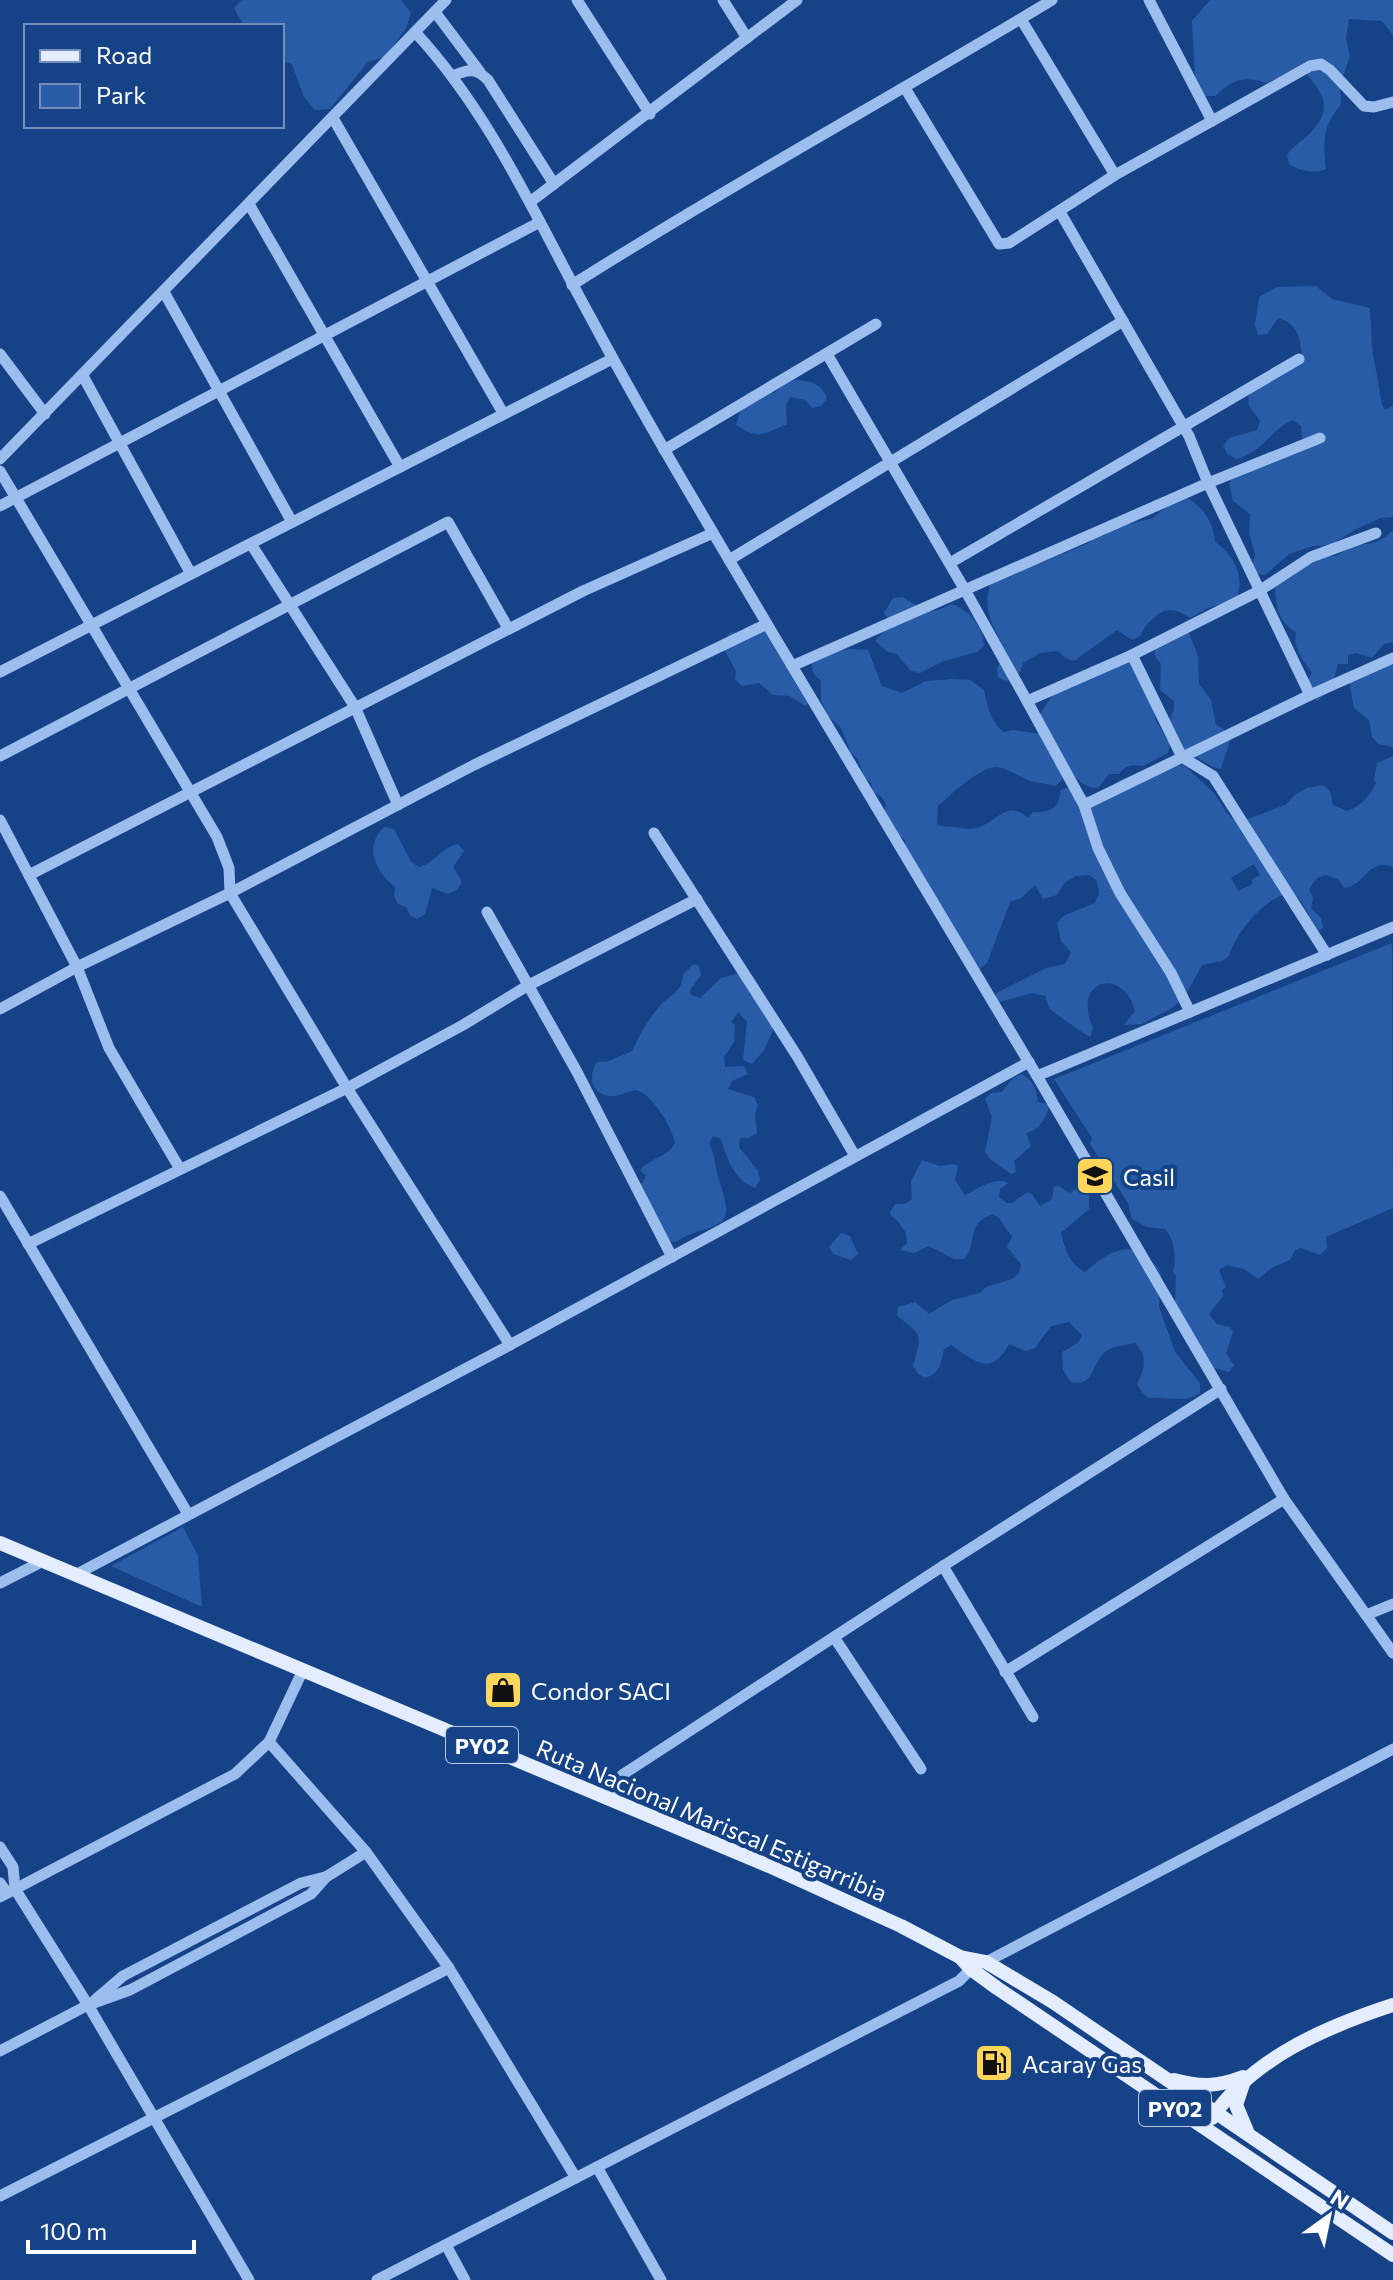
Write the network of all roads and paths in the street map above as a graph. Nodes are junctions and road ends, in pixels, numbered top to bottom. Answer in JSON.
{"nodes":[{"id":1,"x":446,"y":0,"type":"edge"},
{"id":2,"x":577,"y":0,"type":"edge"},
{"id":3,"x":723,"y":0,"type":"edge"},
{"id":4,"x":797,"y":0,"type":"edge"},
{"id":5,"x":1052,"y":0,"type":"edge"},
{"id":6,"x":1149,"y":0,"type":"edge"},
{"id":7,"x":435,"y":12,"type":"junction"},
{"id":8,"x":1021,"y":19,"type":"junction"},
{"id":9,"x":415,"y":32,"type":"junction"},
{"id":10,"x":747,"y":38,"type":"junction"},
{"id":11,"x":480,"y":72,"type":"junction"},
{"id":12,"x":453,"y":76,"type":"junction"},
{"id":13,"x":905,"y":88,"type":"junction"},
{"id":14,"x":1393,"y":102,"type":"edge"},
{"id":15,"x":650,"y":114,"type":"junction"},
{"id":16,"x":333,"y":118,"type":"junction"},
{"id":17,"x":1212,"y":121,"type":"junction"},
{"id":18,"x":1115,"y":175,"type":"junction"},
{"id":19,"x":554,"y":184,"type":"junction"},
{"id":20,"x":530,"y":202,"type":"junction"},
{"id":21,"x":249,"y":204,"type":"junction"},
{"id":22,"x":1060,"y":212,"type":"junction"},
{"id":23,"x":540,"y":222,"type":"junction"},
{"id":24,"x":427,"y":281,"type":"junction"},
{"id":25,"x":572,"y":285,"type":"junction"},
{"id":26,"x":164,"y":292,"type":"junction"},
{"id":27,"x":1123,"y":321,"type":"junction"},
{"id":28,"x":876,"y":324,"type":"dead end"},
{"id":29,"x":325,"y":335,"type":"junction"},
{"id":30,"x":0,"y":354,"type":"edge"},
{"id":31,"x":827,"y":354,"type":"junction"},
{"id":32,"x":612,"y":359,"type":"junction"},
{"id":33,"x":1299,"y":359,"type":"dead end"},
{"id":34,"x":83,"y":376,"type":"junction"},
{"id":35,"x":220,"y":391,"type":"junction"},
{"id":36,"x":503,"y":413,"type":"junction"},
{"id":37,"x":45,"y":414,"type":"junction"},
{"id":38,"x":1184,"y":428,"type":"junction"},
{"id":39,"x":1320,"y":438,"type":"dead end"},
{"id":40,"x":120,"y":443,"type":"junction"},
{"id":41,"x":664,"y":450,"type":"junction"},
{"id":42,"x":0,"y":459,"type":"edge"},
{"id":43,"x":890,"y":462,"type":"junction"},
{"id":44,"x":400,"y":467,"type":"junction"},
{"id":45,"x":0,"y":471,"type":"edge"},
{"id":46,"x":1208,"y":483,"type":"junction"},
{"id":47,"x":17,"y":497,"type":"junction"},
{"id":48,"x":0,"y":506,"type":"edge"},
{"id":49,"x":292,"y":522,"type":"junction"},
{"id":50,"x":713,"y":533,"type":"junction"},
{"id":51,"x":1376,"y":533,"type":"dead end"},
{"id":52,"x":251,"y":544,"type":"junction"},
{"id":53,"x":729,"y":560,"type":"junction"},
{"id":54,"x":950,"y":563,"type":"junction"},
{"id":55,"x":191,"y":574,"type":"junction"},
{"id":56,"x":965,"y":590,"type":"junction"},
{"id":57,"x":1259,"y":591,"type":"junction"},
{"id":58,"x":289,"y":606,"type":"junction"},
{"id":59,"x":767,"y":624,"type":"junction"},
{"id":60,"x":92,"y":625,"type":"junction"},
{"id":61,"x":508,"y":628,"type":"junction"},
{"id":62,"x":1132,"y":655,"type":"junction"},
{"id":63,"x":1393,"y":658,"type":"edge"},
{"id":64,"x":792,"y":666,"type":"junction"},
{"id":65,"x":0,"y":672,"type":"edge"},
{"id":66,"x":129,"y":689,"type":"junction"},
{"id":67,"x":1310,"y":695,"type":"junction"},
{"id":68,"x":1027,"y":701,"type":"junction"},
{"id":69,"x":355,"y":707,"type":"junction"},
{"id":70,"x":0,"y":756,"type":"edge"},
{"id":71,"x":1182,"y":757,"type":"junction"},
{"id":72,"x":190,"y":792,"type":"junction"},
{"id":73,"x":398,"y":805,"type":"junction"},
{"id":74,"x":1084,"y":805,"type":"junction"},
{"id":75,"x":0,"y":820,"type":"edge"},
{"id":76,"x":654,"y":833,"type":"dead end"},
{"id":77,"x":29,"y":875,"type":"junction"},
{"id":78,"x":230,"y":893,"type":"junction"},
{"id":79,"x":697,"y":899,"type":"junction"},
{"id":80,"x":487,"y":912,"type":"dead end"},
{"id":81,"x":1393,"y":927,"type":"edge"},
{"id":82,"x":1327,"y":955,"type":"junction"},
{"id":83,"x":77,"y":967,"type":"junction"},
{"id":84,"x":527,"y":986,"type":"junction"},
{"id":85,"x":0,"y":1009,"type":"edge"},
{"id":86,"x":1190,"y":1012,"type":"junction"},
{"id":87,"x":1029,"y":1062,"type":"junction"},
{"id":88,"x":1037,"y":1076,"type":"junction"},
{"id":89,"x":347,"y":1088,"type":"junction"},
{"id":90,"x":855,"y":1156,"type":"junction"},
{"id":91,"x":180,"y":1169,"type":"junction"},
{"id":92,"x":0,"y":1198,"type":"edge"},
{"id":93,"x":28,"y":1244,"type":"junction"},
{"id":94,"x":672,"y":1257,"type":"junction"},
{"id":95,"x":510,"y":1345,"type":"junction"},
{"id":96,"x":1221,"y":1389,"type":"junction"},
{"id":97,"x":1284,"y":1499,"type":"junction"},
{"id":98,"x":188,"y":1514,"type":"junction"},
{"id":99,"x":0,"y":1543,"type":"edge"},
{"id":100,"x":43,"y":1561,"type":"junction"},
{"id":101,"x":943,"y":1566,"type":"junction"},
{"id":102,"x":75,"y":1575,"type":"junction"},
{"id":103,"x":0,"y":1583,"type":"edge"},
{"id":104,"x":1393,"y":1604,"type":"edge"},
{"id":105,"x":1366,"y":1615,"type":"junction"},
{"id":106,"x":834,"y":1637,"type":"junction"},
{"id":107,"x":1393,"y":1653,"type":"edge"},
{"id":108,"x":303,"y":1670,"type":"junction"},
{"id":109,"x":1005,"y":1672,"type":"junction"},
{"id":110,"x":1033,"y":1717,"type":"dead end"},
{"id":111,"x":269,"y":1742,"type":"junction"},
{"id":112,"x":1393,"y":1749,"type":"edge"},
{"id":113,"x":921,"y":1769,"type":"dead end"},
{"id":114,"x":609,"y":1799,"type":"junction"},
{"id":115,"x":0,"y":1847,"type":"edge"},
{"id":116,"x":366,"y":1852,"type":"junction"},
{"id":117,"x":6,"y":1890,"type":"edge"},
{"id":118,"x":960,"y":1957,"type":"junction"},
{"id":119,"x":986,"y":1962,"type":"junction"},
{"id":120,"x":449,"y":1968,"type":"junction"},
{"id":121,"x":971,"y":1969,"type":"junction"},
{"id":122,"x":88,"y":2005,"type":"junction"},
{"id":123,"x":1393,"y":2005,"type":"edge"},
{"id":124,"x":0,"y":2051,"type":"edge"},
{"id":125,"x":1152,"y":2068,"type":"junction"},
{"id":126,"x":1247,"y":2076,"type":"junction"},
{"id":127,"x":1216,"y":2112,"type":"junction"},
{"id":128,"x":154,"y":2118,"type":"junction"},
{"id":129,"x":1205,"y":2128,"type":"junction"},
{"id":130,"x":1259,"y":2143,"type":"junction"},
{"id":131,"x":597,"y":2167,"type":"junction"},
{"id":132,"x":576,"y":2178,"type":"junction"},
{"id":133,"x":0,"y":2196,"type":"edge"},
{"id":134,"x":1393,"y":2233,"type":"edge"},
{"id":135,"x":446,"y":2245,"type":"junction"},
{"id":136,"x":1393,"y":2255,"type":"edge"},
{"id":137,"x":249,"y":2280,"type":"edge"},
{"id":138,"x":377,"y":2280,"type":"edge"},
{"id":139,"x":465,"y":2280,"type":"edge"},
{"id":140,"x":661,"y":2280,"type":"edge"}],
"edges":[{"from":1,"to":7,"type":"street"},
{"from":2,"to":15,"type":"street"},
{"from":3,"to":10,"type":"street"},
{"from":4,"to":10,"type":"street"},
{"from":5,"to":8,"type":"street"},
{"from":6,"to":17,"type":"street"},
{"from":7,"to":9,"type":"street"},
{"from":7,"to":11,"type":"street"},
{"from":8,"to":13,"type":"street"},
{"from":8,"to":18,"type":"street"},
{"from":9,"to":12,"type":"street"},
{"from":9,"to":16,"type":"street"},
{"from":10,"to":15,"type":"street"},
{"from":11,"to":12,"type":"street"},
{"from":11,"to":19,"type":"street"},
{"from":12,"to":20,"type":"street"},
{"from":13,"to":22,"type":"street"},
{"from":13,"to":25,"type":"street"},
{"from":14,"to":17,"type":"street"},
{"from":15,"to":19,"type":"street"},
{"from":16,"to":21,"type":"street"},
{"from":16,"to":24,"type":"street"},
{"from":17,"to":18,"type":"street"},
{"from":18,"to":22,"type":"street"},
{"from":19,"to":20,"type":"street"},
{"from":20,"to":23,"type":"street"},
{"from":21,"to":26,"type":"street"},
{"from":21,"to":29,"type":"street"},
{"from":22,"to":27,"type":"street"},
{"from":23,"to":24,"type":"street"},
{"from":23,"to":25,"type":"street"},
{"from":24,"to":29,"type":"street"},
{"from":24,"to":36,"type":"street"},
{"from":25,"to":32,"type":"street"},
{"from":26,"to":34,"type":"street"},
{"from":26,"to":35,"type":"street"},
{"from":27,"to":38,"type":"street"},
{"from":27,"to":43,"type":"street"},
{"from":28,"to":31,"type":"street"},
{"from":29,"to":35,"type":"street"},
{"from":29,"to":44,"type":"street"},
{"from":30,"to":37,"type":"street"},
{"from":31,"to":41,"type":"street"},
{"from":31,"to":43,"type":"street"},
{"from":32,"to":36,"type":"street"},
{"from":32,"to":41,"type":"street"},
{"from":33,"to":38,"type":"street"},
{"from":34,"to":37,"type":"street"},
{"from":34,"to":40,"type":"street"},
{"from":35,"to":40,"type":"street"},
{"from":35,"to":49,"type":"street"},
{"from":36,"to":44,"type":"street"},
{"from":37,"to":42,"type":"street"},
{"from":38,"to":46,"type":"street"},
{"from":38,"to":54,"type":"street"},
{"from":39,"to":46,"type":"street"},
{"from":40,"to":47,"type":"street"},
{"from":40,"to":55,"type":"street"},
{"from":41,"to":50,"type":"street"},
{"from":43,"to":53,"type":"street"},
{"from":43,"to":54,"type":"street"},
{"from":44,"to":49,"type":"street"},
{"from":45,"to":47,"type":"street"},
{"from":46,"to":56,"type":"street"},
{"from":46,"to":57,"type":"street"},
{"from":47,"to":48,"type":"street"},
{"from":47,"to":60,"type":"street"},
{"from":49,"to":52,"type":"street"},
{"from":50,"to":53,"type":"street"},
{"from":50,"to":61,"type":"street"},
{"from":51,"to":57,"type":"street"},
{"from":52,"to":55,"type":"street"},
{"from":52,"to":58,"type":"street"},
{"from":53,"to":59,"type":"street"},
{"from":54,"to":56,"type":"street"},
{"from":55,"to":60,"type":"street"},
{"from":56,"to":64,"type":"street"},
{"from":56,"to":68,"type":"street"},
{"from":57,"to":62,"type":"street"},
{"from":57,"to":67,"type":"street"},
{"from":58,"to":61,"type":"street"},
{"from":58,"to":66,"type":"street"},
{"from":58,"to":69,"type":"street"},
{"from":59,"to":64,"type":"street"},
{"from":59,"to":73,"type":"street"},
{"from":60,"to":65,"type":"street"},
{"from":60,"to":66,"type":"street"},
{"from":61,"to":69,"type":"street"},
{"from":62,"to":68,"type":"street"},
{"from":62,"to":71,"type":"street"},
{"from":63,"to":67,"type":"street"},
{"from":64,"to":87,"type":"street"},
{"from":66,"to":70,"type":"street"},
{"from":66,"to":72,"type":"street"},
{"from":67,"to":71,"type":"street"},
{"from":68,"to":74,"type":"street"},
{"from":69,"to":72,"type":"street"},
{"from":69,"to":73,"type":"street"},
{"from":71,"to":74,"type":"street"},
{"from":71,"to":82,"type":"street"},
{"from":72,"to":77,"type":"street"},
{"from":72,"to":78,"type":"street"},
{"from":73,"to":78,"type":"street"},
{"from":74,"to":86,"type":"street"},
{"from":75,"to":77,"type":"street"},
{"from":76,"to":79,"type":"street"},
{"from":77,"to":83,"type":"street"},
{"from":78,"to":83,"type":"street"},
{"from":78,"to":89,"type":"street"},
{"from":79,"to":84,"type":"street"},
{"from":79,"to":90,"type":"street"},
{"from":80,"to":84,"type":"street"},
{"from":81,"to":82,"type":"street"},
{"from":82,"to":86,"type":"street"},
{"from":83,"to":85,"type":"street"},
{"from":83,"to":91,"type":"street"},
{"from":84,"to":89,"type":"street"},
{"from":84,"to":94,"type":"street"},
{"from":86,"to":88,"type":"street"},
{"from":87,"to":88,"type":"street"},
{"from":87,"to":90,"type":"street"},
{"from":88,"to":96,"type":"street"},
{"from":89,"to":91,"type":"street"},
{"from":89,"to":95,"type":"street"},
{"from":90,"to":94,"type":"street"},
{"from":91,"to":93,"type":"street"},
{"from":92,"to":93,"type":"street"},
{"from":93,"to":98,"type":"street"},
{"from":94,"to":95,"type":"street"},
{"from":95,"to":98,"type":"street"},
{"from":96,"to":97,"type":"street"},
{"from":96,"to":101,"type":"street"},
{"from":97,"to":105,"type":"street"},
{"from":97,"to":109,"type":"street"},
{"from":98,"to":102,"type":"street"},
{"from":99,"to":100,"type":"main road","name":"Ruta Nacional Mariscal Estigarribia","number":"PY02"},
{"from":100,"to":102,"type":"main road","name":"Ruta Nacional Mariscal Estigarribia","number":"PY02"},
{"from":100,"to":103,"type":"street"},
{"from":101,"to":106,"type":"street"},
{"from":101,"to":109,"type":"street"},
{"from":102,"to":108,"type":"main road","name":"Ruta Nacional Mariscal Estigarribia","number":"PY02"},
{"from":104,"to":105,"type":"street"},
{"from":105,"to":107,"type":"street"},
{"from":106,"to":113,"type":"street"},
{"from":106,"to":114,"type":"street"},
{"from":108,"to":111,"type":"street"},
{"from":108,"to":114,"type":"main road","name":"Ruta Nacional Mariscal Estigarribia","number":"PY02"},
{"from":109,"to":110,"type":"street"},
{"from":111,"to":116,"type":"street"},
{"from":111,"to":117,"type":"street"},
{"from":112,"to":119,"type":"street"},
{"from":114,"to":118,"type":"main road","name":"Ruta Nacional Mariscal Estigarribia","number":"PY02"},
{"from":115,"to":117,"type":"street"},
{"from":116,"to":120,"type":"street"},
{"from":116,"to":122,"type":"street"},
{"from":117,"to":122,"type":"street"},
{"from":118,"to":119,"type":"main road","name":"Ruta Nacional Mariscal Estigarribia","number":"PY02"},
{"from":118,"to":121,"type":"main road","name":"Ruta Nacional Mariscal Estigarribia","number":"PY02"},
{"from":119,"to":125,"type":"main road","name":"Ruta Nacional Mariscal Estigarribia","number":"PY02"},
{"from":120,"to":128,"type":"street"},
{"from":120,"to":132,"type":"street"},
{"from":121,"to":129,"type":"main road","name":"Ruta Nacional Mariscal Estigarribia","number":"PY02"},
{"from":121,"to":131,"type":"street"},
{"from":122,"to":124,"type":"street"},
{"from":122,"to":128,"type":"street"},
{"from":123,"to":126,"type":"main road"},
{"from":125,"to":126,"type":"main road"},
{"from":125,"to":127,"type":"main road","name":"Ruta Nacional Mariscal Estigarribia","number":"PY02"},
{"from":126,"to":127,"type":"main road"},
{"from":126,"to":130,"type":"main road"},
{"from":127,"to":129,"type":"main road"},
{"from":127,"to":130,"type":"main road","name":"Ruta Nacional Mariscal Estigarribia","number":"PY02"},
{"from":128,"to":133,"type":"street"},
{"from":128,"to":137,"type":"street"},
{"from":129,"to":136,"type":"main road","name":"Ruta Nacional Mariscal Estigarribia","number":"PY02"},
{"from":130,"to":134,"type":"main road","name":"Ruta Nacional Mariscal Estigarribia","number":"PY02"},
{"from":131,"to":132,"type":"street"},
{"from":131,"to":140,"type":"street"},
{"from":132,"to":135,"type":"street"},
{"from":135,"to":138,"type":"street"},
{"from":135,"to":139,"type":"street"}]}
